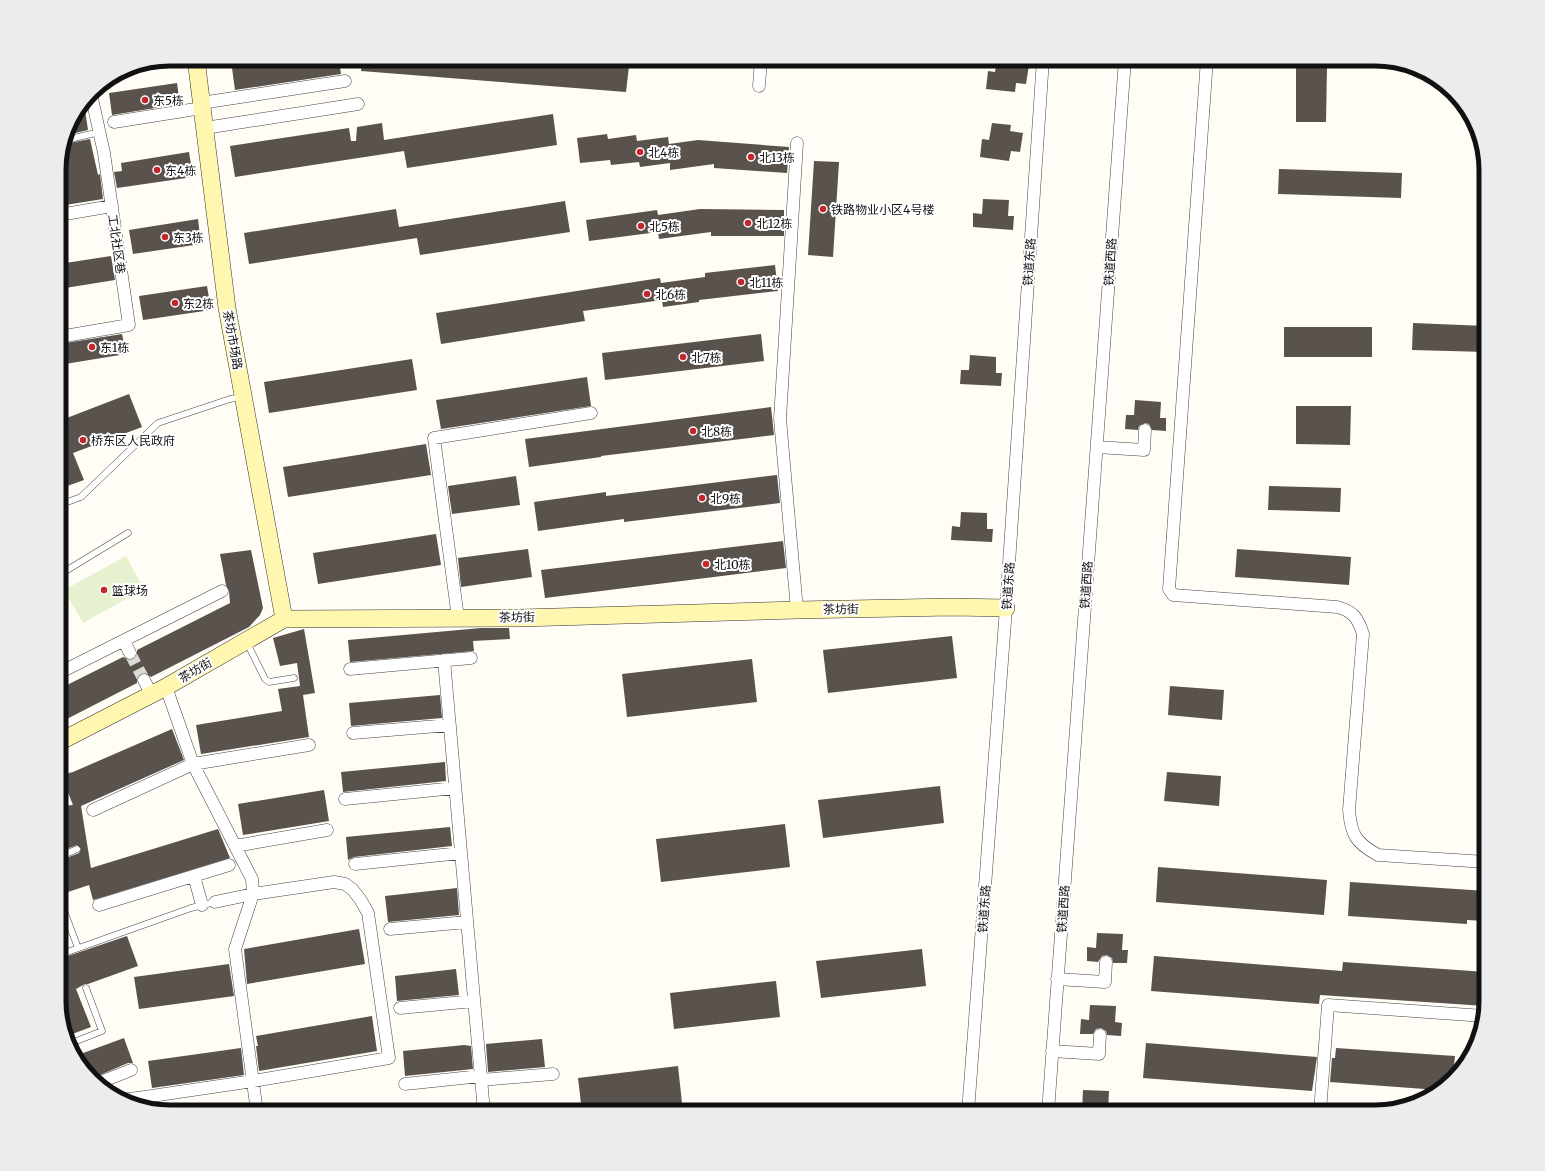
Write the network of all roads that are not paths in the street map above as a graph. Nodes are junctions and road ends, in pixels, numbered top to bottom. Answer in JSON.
{"nodes":[{"id":1,"x":197,"y":66,"type":"edge"},
{"id":2,"x":760,"y":66,"type":"edge"},
{"id":3,"x":1043,"y":66,"type":"edge"},
{"id":4,"x":1125,"y":66,"type":"edge"},
{"id":5,"x":1206,"y":66,"type":"edge"},
{"id":6,"x":345,"y":81,"type":"dead end"},
{"id":7,"x":759,"y":86,"type":"dead end"},
{"id":8,"x":92,"y":100,"type":"edge"},
{"id":9,"x":358,"y":104,"type":"dead end"},
{"id":10,"x":202,"y":106,"type":"junction"},
{"id":11,"x":114,"y":122,"type":"dead end"},
{"id":12,"x":205,"y":128,"type":"junction"},
{"id":13,"x":100,"y":132,"type":"junction"},
{"id":14,"x":71,"y":139,"type":"edge"},
{"id":15,"x":797,"y":143,"type":"dead end"},
{"id":16,"x":112,"y":206,"type":"junction"},
{"id":17,"x":66,"y":214,"type":"edge"},
{"id":18,"x":66,"y":336,"type":"edge"},
{"id":19,"x":243,"y":397,"type":"junction"},
{"id":20,"x":590,"y":413,"type":"dead end"},
{"id":21,"x":1145,"y":430,"type":"dead end"},
{"id":22,"x":1097,"y":447,"type":"junction"},
{"id":23,"x":66,"y":502,"type":"edge"},
{"id":24,"x":128,"y":533,"type":"dead end"},
{"id":25,"x":66,"y":571,"type":"edge"},
{"id":26,"x":222,"y":591,"type":"dead end"},
{"id":27,"x":1006,"y":608,"type":"junction"},
{"id":28,"x":797,"y":610,"type":"junction"},
{"id":29,"x":458,"y":618,"type":"junction"},
{"id":30,"x":284,"y":619,"type":"junction"},
{"id":31,"x":124,"y":641,"type":"junction"},
{"id":32,"x":246,"y":641,"type":"junction"},
{"id":33,"x":130,"y":653,"type":"tunnel mouth"},
{"id":34,"x":471,"y":658,"type":"dead end"},
{"id":35,"x":444,"y":660,"type":"junction"},
{"id":36,"x":350,"y":669,"type":"dead end"},
{"id":37,"x":66,"y":670,"type":"edge"},
{"id":38,"x":294,"y":678,"type":"dead end"},
{"id":39,"x":166,"y":687,"type":"junction"},
{"id":40,"x":450,"y":725,"type":"junction"},
{"id":41,"x":353,"y":733,"type":"dead end"},
{"id":42,"x":66,"y":738,"type":"edge"},
{"id":43,"x":309,"y":745,"type":"dead end"},
{"id":44,"x":193,"y":764,"type":"junction"},
{"id":45,"x":455,"y":788,"type":"junction"},
{"id":46,"x":345,"y":799,"type":"dead end"},
{"id":47,"x":93,"y":810,"type":"dead end"},
{"id":48,"x":327,"y":830,"type":"dead end"},
{"id":49,"x":235,"y":846,"type":"junction"},
{"id":50,"x":77,"y":849,"type":"dead end"},
{"id":51,"x":461,"y":853,"type":"junction"},
{"id":52,"x":66,"y":854,"type":"edge"},
{"id":53,"x":1479,"y":862,"type":"edge"},
{"id":54,"x":355,"y":864,"type":"dead end"},
{"id":55,"x":229,"y":865,"type":"dead end"},
{"id":56,"x":194,"y":876,"type":"junction"},
{"id":57,"x":253,"y":894,"type":"junction"},
{"id":58,"x":215,"y":902,"type":"joint"},
{"id":59,"x":99,"y":905,"type":"dead end"},
{"id":60,"x":202,"y":905,"type":"junction"},
{"id":61,"x":66,"y":916,"type":"edge"},
{"id":62,"x":467,"y":922,"type":"junction"},
{"id":63,"x":390,"y":929,"type":"dead end"},
{"id":64,"x":78,"y":948,"type":"junction"},
{"id":65,"x":66,"y":952,"type":"edge"},
{"id":66,"x":1106,"y":962,"type":"dead end"},
{"id":67,"x":1057,"y":979,"type":"junction"},
{"id":68,"x":86,"y":988,"type":"dead end"},
{"id":69,"x":474,"y":1001,"type":"junction"},
{"id":70,"x":400,"y":1008,"type":"dead end"},
{"id":71,"x":1478,"y":1016,"type":"edge"},
{"id":72,"x":1100,"y":1035,"type":"dead end"},
{"id":73,"x":75,"y":1042,"type":"edge"},
{"id":74,"x":1052,"y":1051,"type":"junction"},
{"id":75,"x":131,"y":1070,"type":"dead end"},
{"id":76,"x":553,"y":1074,"type":"dead end"},
{"id":77,"x":481,"y":1078,"type":"junction"},
{"id":78,"x":103,"y":1081,"type":"edge"},
{"id":79,"x":253,"y":1082,"type":"junction"},
{"id":80,"x":405,"y":1084,"type":"dead end"},
{"id":81,"x":146,"y":1102,"type":"edge"},
{"id":82,"x":256,"y":1105,"type":"edge"},
{"id":83,"x":483,"y":1105,"type":"edge"},
{"id":84,"x":969,"y":1105,"type":"edge"},
{"id":85,"x":1048,"y":1105,"type":"edge"},
{"id":86,"x":1321,"y":1105,"type":"edge"}],
"edges":[{"from":1,"to":10,"type":"street","name":"茶坊市场路"},
{"from":2,"to":7,"type":"street"},
{"from":3,"to":27,"type":"street","name":"铁道东路"},
{"from":4,"to":22,"type":"street","name":"铁道西路"},
{"from":5,"to":53,"type":"street"},
{"from":6,"to":10,"type":"street"},
{"from":8,"to":13,"type":"street","name":"工北社区巷"},
{"from":9,"to":12,"type":"street"},
{"from":10,"to":11,"type":"street"},
{"from":10,"to":12,"type":"street","name":"茶坊市场路"},
{"from":12,"to":19,"type":"street","name":"茶坊市场路"},
{"from":13,"to":14,"type":"lane"},
{"from":13,"to":16,"type":"street","name":"工北社区巷"},
{"from":15,"to":28,"type":"street"},
{"from":16,"to":17,"type":"street"},
{"from":16,"to":18,"type":"street","name":"工北社区巷"},
{"from":19,"to":23,"type":"lane"},
{"from":19,"to":30,"type":"street","name":"茶坊市场路"},
{"from":20,"to":29,"type":"street"},
{"from":21,"to":22,"type":"street"},
{"from":22,"to":67,"type":"street","name":"铁道西路"},
{"from":24,"to":25,"type":"lane"},
{"from":26,"to":31,"type":"street"},
{"from":27,"to":28,"type":"street","name":"茶坊街"},
{"from":27,"to":84,"type":"street","name":"铁道东路"},
{"from":28,"to":29,"type":"street","name":"茶坊街"},
{"from":29,"to":30,"type":"street","name":"茶坊街"},
{"from":30,"to":32,"type":"street","name":"茶坊街"},
{"from":31,"to":33,"type":"street"},
{"from":31,"to":37,"type":"street"},
{"from":32,"to":38,"type":"lane"},
{"from":32,"to":39,"type":"street","name":"茶坊街"},
{"from":34,"to":35,"type":"street"},
{"from":35,"to":36,"type":"street"},
{"from":35,"to":40,"type":"street"},
{"from":39,"to":42,"type":"street","name":"茶坊街"},
{"from":39,"to":44,"type":"street"},
{"from":40,"to":41,"type":"street"},
{"from":40,"to":45,"type":"street"},
{"from":43,"to":44,"type":"street"},
{"from":44,"to":47,"type":"street"},
{"from":44,"to":49,"type":"street"},
{"from":45,"to":46,"type":"street"},
{"from":45,"to":51,"type":"street"},
{"from":48,"to":49,"type":"street"},
{"from":49,"to":57,"type":"street"},
{"from":50,"to":52,"type":"lane"},
{"from":51,"to":54,"type":"street"},
{"from":51,"to":62,"type":"street"},
{"from":55,"to":56,"type":"street"},
{"from":56,"to":59,"type":"street"},
{"from":56,"to":60,"type":"street"},
{"from":57,"to":58,"type":"street"},
{"from":57,"to":79,"type":"street"},
{"from":57,"to":79,"type":"street"},
{"from":58,"to":60,"type":"lane"},
{"from":60,"to":64,"type":"lane"},
{"from":61,"to":64,"type":"lane"},
{"from":62,"to":63,"type":"street"},
{"from":62,"to":69,"type":"street"},
{"from":64,"to":65,"type":"lane"},
{"from":66,"to":67,"type":"street"},
{"from":67,"to":74,"type":"street","name":"铁道西路"},
{"from":68,"to":73,"type":"lane"},
{"from":69,"to":70,"type":"street"},
{"from":69,"to":77,"type":"street"},
{"from":71,"to":86,"type":"street"},
{"from":72,"to":74,"type":"street"},
{"from":74,"to":85,"type":"street","name":"铁道西路"},
{"from":75,"to":78,"type":"street"},
{"from":76,"to":77,"type":"street"},
{"from":77,"to":80,"type":"street"},
{"from":77,"to":83,"type":"street"},
{"from":79,"to":81,"type":"street"},
{"from":79,"to":82,"type":"street"}]}
